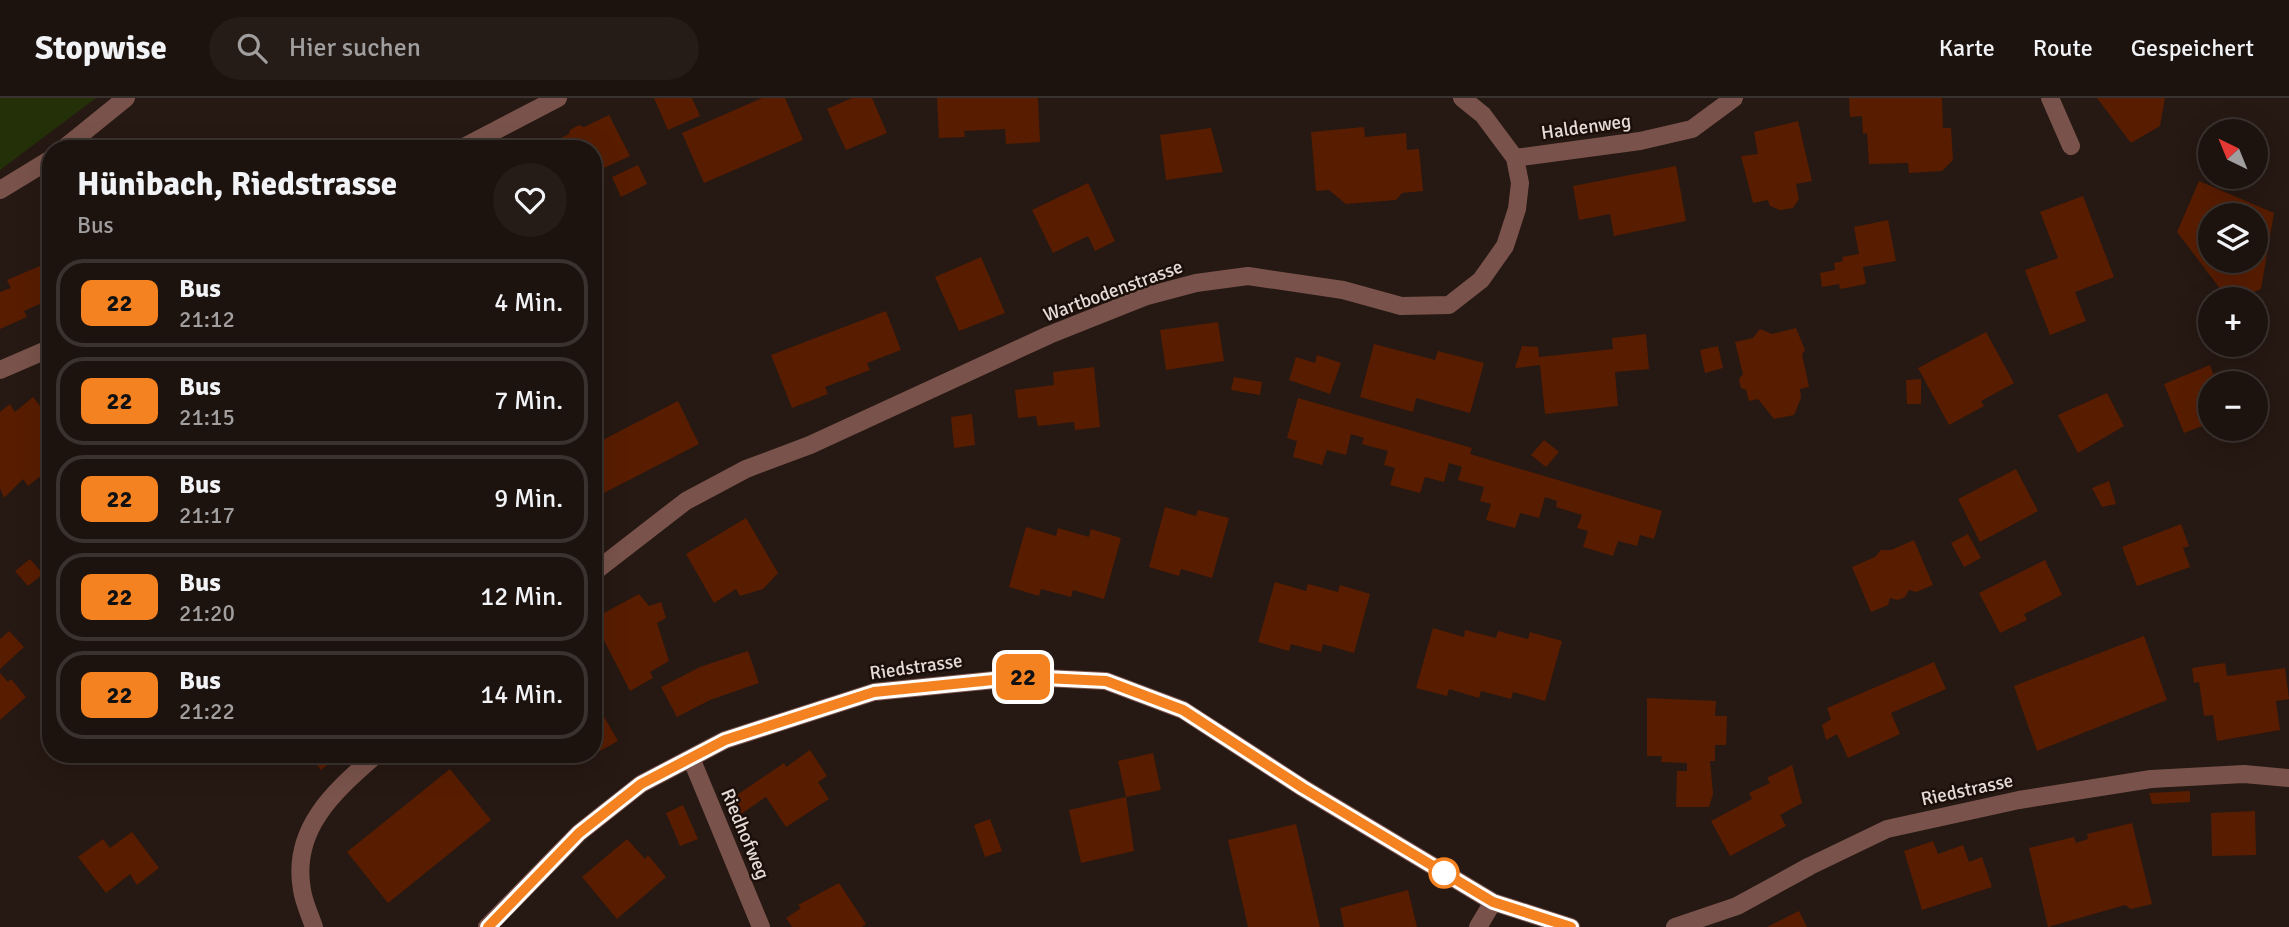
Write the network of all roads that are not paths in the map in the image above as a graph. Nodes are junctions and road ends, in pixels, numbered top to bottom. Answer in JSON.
{"nodes":[{"id":1,"x":126,"y":98,"type":"edge"},
{"id":2,"x":558,"y":98,"type":"edge"},
{"id":3,"x":1462,"y":98,"type":"edge"},
{"id":4,"x":1734,"y":98,"type":"edge"},
{"id":5,"x":2050,"y":98,"type":"edge"},
{"id":6,"x":74,"y":140,"type":"edge"},
{"id":7,"x":477,"y":140,"type":"edge"},
{"id":8,"x":2071,"y":146,"type":"dead end"},
{"id":9,"x":1515,"y":158,"type":"junction"},
{"id":10,"x":42,"y":164,"type":"edge"},
{"id":11,"x":0,"y":190,"type":"edge"},
{"id":12,"x":42,"y":352,"type":"edge"},
{"id":13,"x":0,"y":370,"type":"edge"},
{"id":14,"x":602,"y":566,"type":"edge"},
{"id":15,"x":691,"y":758,"type":"junction"},
{"id":16,"x":367,"y":763,"type":"edge"},
{"id":17,"x":2289,"y":778,"type":"edge"},
{"id":18,"x":1493,"y":902,"type":"junction"},
{"id":19,"x":314,"y":927,"type":"edge"},
{"id":20,"x":487,"y":927,"type":"edge"},
{"id":21,"x":761,"y":927,"type":"edge"},
{"id":22,"x":1478,"y":927,"type":"edge"},
{"id":23,"x":1571,"y":927,"type":"edge"},
{"id":24,"x":1675,"y":927,"type":"edge"}],
"edges":[{"from":1,"to":6,"type":"street"},
{"from":2,"to":7,"type":"street"},
{"from":3,"to":9,"type":"street"},
{"from":4,"to":9,"type":"street","name":"Haldenweg"},
{"from":5,"to":8,"type":"street"},
{"from":9,"to":14,"type":"street","name":"Wartbodenstrasse"},
{"from":10,"to":11,"type":"street"},
{"from":12,"to":13,"type":"street"},
{"from":15,"to":18,"type":"street","name":"Riedstrasse"},
{"from":15,"to":20,"type":"street","name":"Riedstrasse"},
{"from":15,"to":21,"type":"street","name":"Riedhofweg"},
{"from":16,"to":19,"type":"street"},
{"from":17,"to":24,"type":"street","name":"Riedstrasse"},
{"from":18,"to":22,"type":"street"},
{"from":18,"to":23,"type":"street","name":"Riedstrasse"}]}
